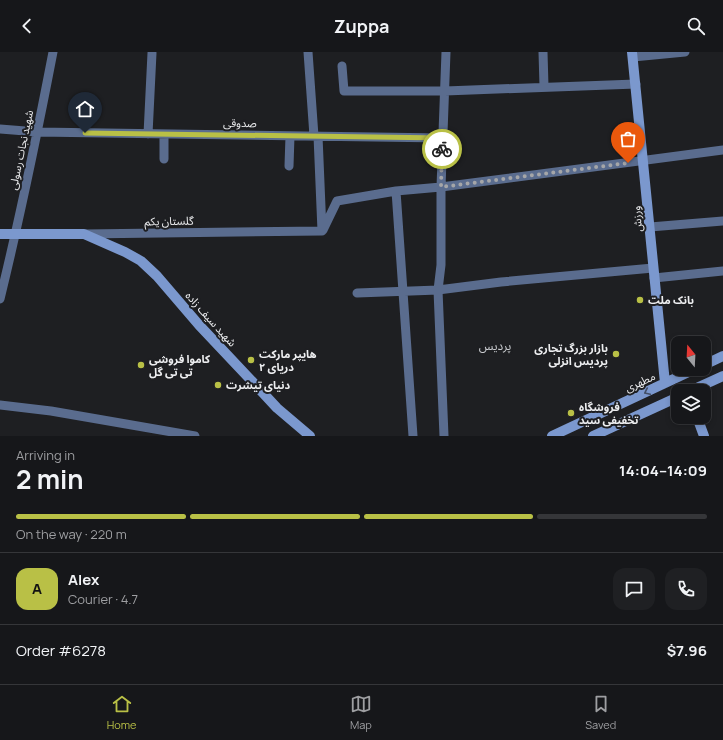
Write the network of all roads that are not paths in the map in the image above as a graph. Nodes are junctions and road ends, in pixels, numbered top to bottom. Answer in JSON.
{"nodes":[{"id":1,"x":53,"y":52,"type":"edge"},
{"id":2,"x":153,"y":52,"type":"edge"},
{"id":3,"x":308,"y":52,"type":"edge"},
{"id":4,"x":446,"y":52,"type":"edge"},
{"id":5,"x":544,"y":52,"type":"edge"},
{"id":6,"x":685,"y":52,"type":"edge"},
{"id":7,"x":633,"y":54,"type":"edge"},
{"id":8,"x":342,"y":66,"type":"dead end"},
{"id":9,"x":636,"y":84,"type":"junction"},
{"id":10,"x":544,"y":86,"type":"junction"},
{"id":11,"x":444,"y":91,"type":"junction"},
{"id":12,"x":0,"y":129,"type":"edge"},
{"id":13,"x":38,"y":132,"type":"junction"},
{"id":14,"x":148,"y":134,"type":"junction"},
{"id":15,"x":164,"y":134,"type":"junction"},
{"id":16,"x":290,"y":136,"type":"junction"},
{"id":17,"x":316,"y":136,"type":"junction"},
{"id":18,"x":443,"y":138,"type":"junction"},
{"id":19,"x":723,"y":150,"type":"edge"},
{"id":20,"x":164,"y":158,"type":"dead end"},
{"id":21,"x":643,"y":161,"type":"junction"},
{"id":22,"x":289,"y":166,"type":"dead end"},
{"id":23,"x":441,"y":187,"type":"junction"},
{"id":24,"x":396,"y":191,"type":"junction"},
{"id":25,"x":723,"y":221,"type":"edge"},
{"id":26,"x":650,"y":227,"type":"junction"},
{"id":27,"x":322,"y":231,"type":"junction"},
{"id":28,"x":0,"y":234,"type":"edge"},
{"id":29,"x":16,"y":234,"type":"junction"},
{"id":30,"x":84,"y":234,"type":"junction"},
{"id":31,"x":723,"y":271,"type":"edge"},
{"id":32,"x":654,"y":273,"type":"junction"},
{"id":33,"x":438,"y":290,"type":"junction"},
{"id":34,"x":402,"y":291,"type":"junction"},
{"id":35,"x":357,"y":292,"type":"dead end"},
{"id":36,"x":0,"y":299,"type":"edge"},
{"id":37,"x":723,"y":356,"type":"edge"},
{"id":38,"x":711,"y":362,"type":"edge"},
{"id":39,"x":680,"y":376,"type":"edge"},
{"id":40,"x":723,"y":376,"type":"edge"},
{"id":41,"x":665,"y":383,"type":"junction"},
{"id":42,"x":705,"y":384,"type":"edge"},
{"id":43,"x":671,"y":400,"type":"edge"},
{"id":44,"x":0,"y":405,"type":"edge"},
{"id":45,"x":700,"y":424,"type":"edge"},
{"id":46,"x":195,"y":436,"type":"edge"},
{"id":47,"x":310,"y":436,"type":"edge"},
{"id":48,"x":413,"y":436,"type":"edge"},
{"id":49,"x":444,"y":436,"type":"edge"},
{"id":50,"x":552,"y":436,"type":"edge"},
{"id":51,"x":593,"y":436,"type":"edge"},
{"id":52,"x":704,"y":436,"type":"edge"}],
"edges":[{"from":1,"to":13,"type":"street","name":"شهید نجات رسولی"},
{"from":2,"to":14,"type":"street"},
{"from":3,"to":17,"type":"street"},
{"from":4,"to":11,"type":"street"},
{"from":5,"to":10,"type":"street"},
{"from":6,"to":7,"type":"street"},
{"from":7,"to":9,"type":"street","name":"ورزش"},
{"from":8,"to":11,"type":"street"},
{"from":9,"to":10,"type":"street"},
{"from":9,"to":21,"type":"street","name":"ورزش"},
{"from":10,"to":11,"type":"street"},
{"from":11,"to":18,"type":"street"},
{"from":12,"to":13,"type":"street","name":"صدوقی"},
{"from":13,"to":14,"type":"street","name":"صدوقی"},
{"from":13,"to":29,"type":"street","name":"شهید نجات رسولی"},
{"from":14,"to":15,"type":"street","name":"صدوقی"},
{"from":15,"to":16,"type":"street","name":"صدوقی"},
{"from":15,"to":20,"type":"street"},
{"from":16,"to":17,"type":"street","name":"صدوقی"},
{"from":16,"to":22,"type":"street"},
{"from":17,"to":18,"type":"street","name":"صدوقی"},
{"from":17,"to":27,"type":"street"},
{"from":18,"to":23,"type":"street"},
{"from":19,"to":21,"type":"street"},
{"from":21,"to":23,"type":"street"},
{"from":21,"to":26,"type":"street","name":"ورزش"},
{"from":23,"to":24,"type":"street"},
{"from":23,"to":33,"type":"street"},
{"from":24,"to":27,"type":"street"},
{"from":24,"to":34,"type":"street"},
{"from":25,"to":26,"type":"street"},
{"from":26,"to":32,"type":"street","name":"ورزش"},
{"from":27,"to":30,"type":"street","name":"گلستان یکم"},
{"from":28,"to":29,"type":"street","name":"گلستان یکم"},
{"from":29,"to":30,"type":"street","name":"گلستان یکم"},
{"from":29,"to":36,"type":"street","name":"شهید نجات رسولی"},
{"from":30,"to":47,"type":"street","name":"شهید سیف زاده"},
{"from":31,"to":32,"type":"street"},
{"from":32,"to":33,"type":"street"},
{"from":32,"to":41,"type":"street","name":"ورزش"},
{"from":33,"to":34,"type":"street"},
{"from":33,"to":49,"type":"street"},
{"from":34,"to":35,"type":"street"},
{"from":34,"to":48,"type":"street"},
{"from":37,"to":38,"type":"street"},
{"from":39,"to":41,"type":"street","name":"مطهری"},
{"from":40,"to":42,"type":"street"},
{"from":41,"to":50,"type":"street","name":"مطهری","one_way":true},
{"from":43,"to":51,"type":"street"},
{"from":44,"to":46,"type":"street"},
{"from":45,"to":52,"type":"street"}]}
